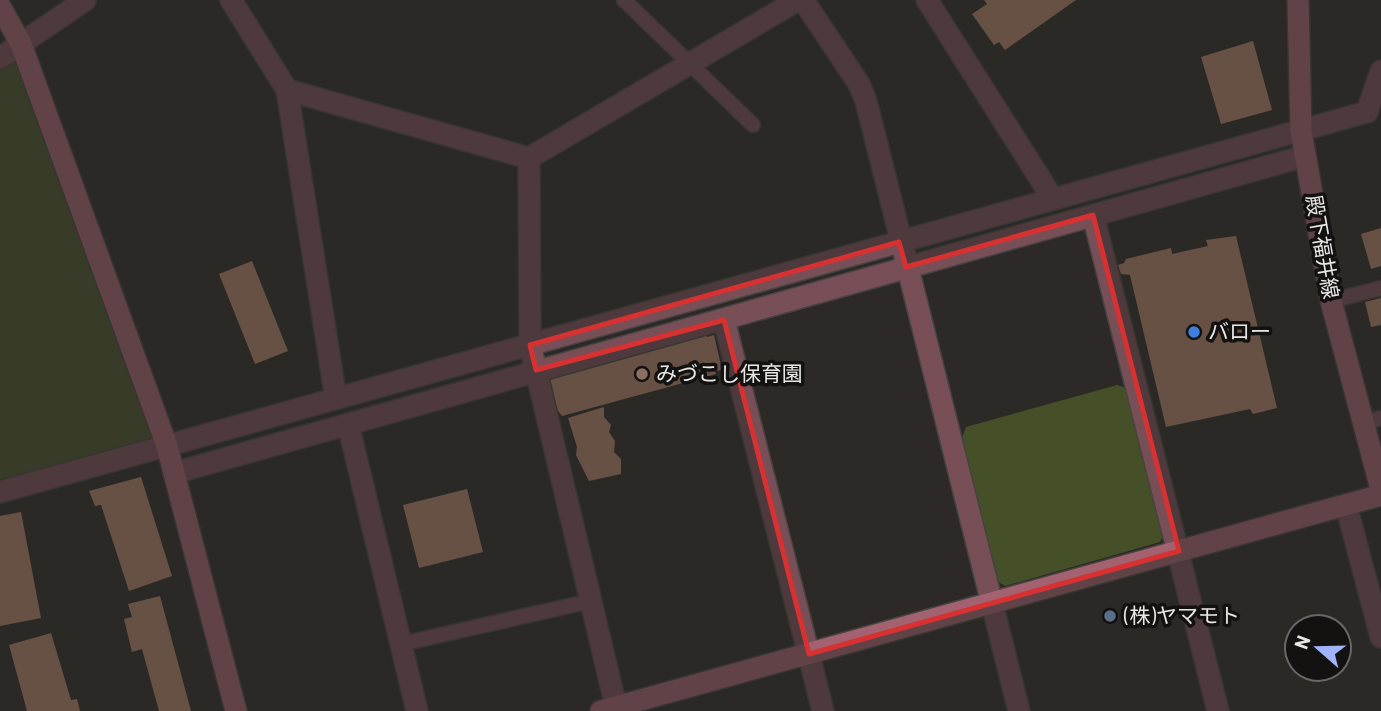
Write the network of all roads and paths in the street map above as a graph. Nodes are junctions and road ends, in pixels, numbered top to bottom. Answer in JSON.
{"nodes":[{"id":1,"x":85,"y":0,"type":"edge"},
{"id":2,"x":231,"y":0,"type":"edge"},
{"id":3,"x":624,"y":0,"type":"edge"},
{"id":4,"x":798,"y":0,"type":"edge"},
{"id":5,"x":803,"y":0,"type":"edge"},
{"id":6,"x":927,"y":0,"type":"edge"},
{"id":7,"x":1297,"y":0,"type":"edge"},
{"id":8,"x":0,"y":6,"type":"edge"},
{"id":9,"x":21,"y":44,"type":"junction"},
{"id":10,"x":0,"y":58,"type":"edge"},
{"id":11,"x":690,"y":63,"type":"junction"},
{"id":12,"x":1381,"y":71,"type":"edge"},
{"id":13,"x":287,"y":90,"type":"junction"},
{"id":14,"x":752,"y":125,"type":"dead end"},
{"id":15,"x":1300,"y":131,"type":"junction"},
{"id":16,"x":1305,"y":156,"type":"junction"},
{"id":17,"x":529,"y":158,"type":"junction"},
{"id":18,"x":1053,"y":199,"type":"junction"},
{"id":19,"x":1093,"y":215,"type":"junction"},
{"id":20,"x":899,"y":242,"type":"junction"},
{"id":21,"x":906,"y":267,"type":"junction"},
{"id":22,"x":1381,"y":288,"type":"edge"},
{"id":23,"x":1331,"y":301,"type":"junction"},
{"id":24,"x":724,"y":320,"type":"junction"},
{"id":25,"x":530,"y":345,"type":"junction"},
{"id":26,"x":536,"y":370,"type":"junction"},
{"id":27,"x":336,"y":399,"type":"junction"},
{"id":28,"x":1372,"y":420,"type":"edge"},
{"id":29,"x":348,"y":424,"type":"junction"},
{"id":30,"x":167,"y":446,"type":"junction"},
{"id":31,"x":174,"y":474,"type":"junction"},
{"id":32,"x":1381,"y":489,"type":"edge"},
{"id":33,"x":0,"y":492,"type":"edge"},
{"id":34,"x":1381,"y":495,"type":"edge"},
{"id":35,"x":1346,"y":505,"type":"junction"},
{"id":36,"x":1179,"y":551,"type":"junction"},
{"id":37,"x":591,"y":601,"type":"junction"},
{"id":38,"x":992,"y":603,"type":"junction"},
{"id":39,"x":1381,"y":637,"type":"edge"},
{"id":40,"x":401,"y":644,"type":"junction"},
{"id":41,"x":809,"y":653,"type":"junction"},
{"id":42,"x":611,"y":710,"type":"edge"},
{"id":43,"x":236,"y":711,"type":"edge"},
{"id":44,"x":417,"y":711,"type":"edge"},
{"id":45,"x":823,"y":711,"type":"edge"},
{"id":46,"x":1018,"y":711,"type":"edge"},
{"id":47,"x":1218,"y":711,"type":"edge"}],
"edges":[{"from":1,"to":9,"type":"street"},
{"from":2,"to":13,"type":"street"},
{"from":3,"to":11,"type":"lane"},
{"from":4,"to":11,"type":"street"},
{"from":5,"to":20,"type":"street"},
{"from":6,"to":18,"type":"street"},
{"from":7,"to":15,"type":"street","name":"殿下福井線"},
{"from":8,"to":9,"type":"street"},
{"from":9,"to":10,"type":"street"},
{"from":9,"to":30,"type":"street"},
{"from":11,"to":14,"type":"lane"},
{"from":11,"to":17,"type":"street"},
{"from":12,"to":15,"type":"street"},
{"from":13,"to":17,"type":"street"},
{"from":13,"to":27,"type":"street"},
{"from":15,"to":16,"type":"street","name":"殿下福井線"},
{"from":15,"to":18,"type":"street"},
{"from":16,"to":19,"type":"street"},
{"from":16,"to":23,"type":"street","name":"殿下福井線"},
{"from":17,"to":25,"type":"street"},
{"from":18,"to":20,"type":"street"},
{"from":19,"to":21,"type":"street"},
{"from":19,"to":36,"type":"street"},
{"from":20,"to":21,"type":"street"},
{"from":20,"to":25,"type":"street"},
{"from":21,"to":24,"type":"street"},
{"from":21,"to":38,"type":"street"},
{"from":22,"to":23,"type":"lane"},
{"from":23,"to":28,"type":"street","name":"殿下福井線"},
{"from":24,"to":26,"type":"street"},
{"from":24,"to":41,"type":"street"},
{"from":25,"to":26,"type":"street"},
{"from":25,"to":27,"type":"street"},
{"from":26,"to":29,"type":"street"},
{"from":26,"to":37,"type":"street"},
{"from":27,"to":30,"type":"street"},
{"from":28,"to":32,"type":"street","name":"殿下福井線"},
{"from":29,"to":31,"type":"street"},
{"from":29,"to":40,"type":"street"},
{"from":30,"to":31,"type":"street"},
{"from":30,"to":33,"type":"street"},
{"from":31,"to":43,"type":"street"},
{"from":34,"to":35,"type":"street"},
{"from":35,"to":36,"type":"street"},
{"from":35,"to":39,"type":"street"},
{"from":36,"to":38,"type":"street"},
{"from":36,"to":47,"type":"street"},
{"from":37,"to":40,"type":"lane"},
{"from":37,"to":42,"type":"street"},
{"from":38,"to":41,"type":"street"},
{"from":38,"to":46,"type":"street"},
{"from":40,"to":44,"type":"street"},
{"from":41,"to":42,"type":"street"},
{"from":41,"to":45,"type":"street"}]}
